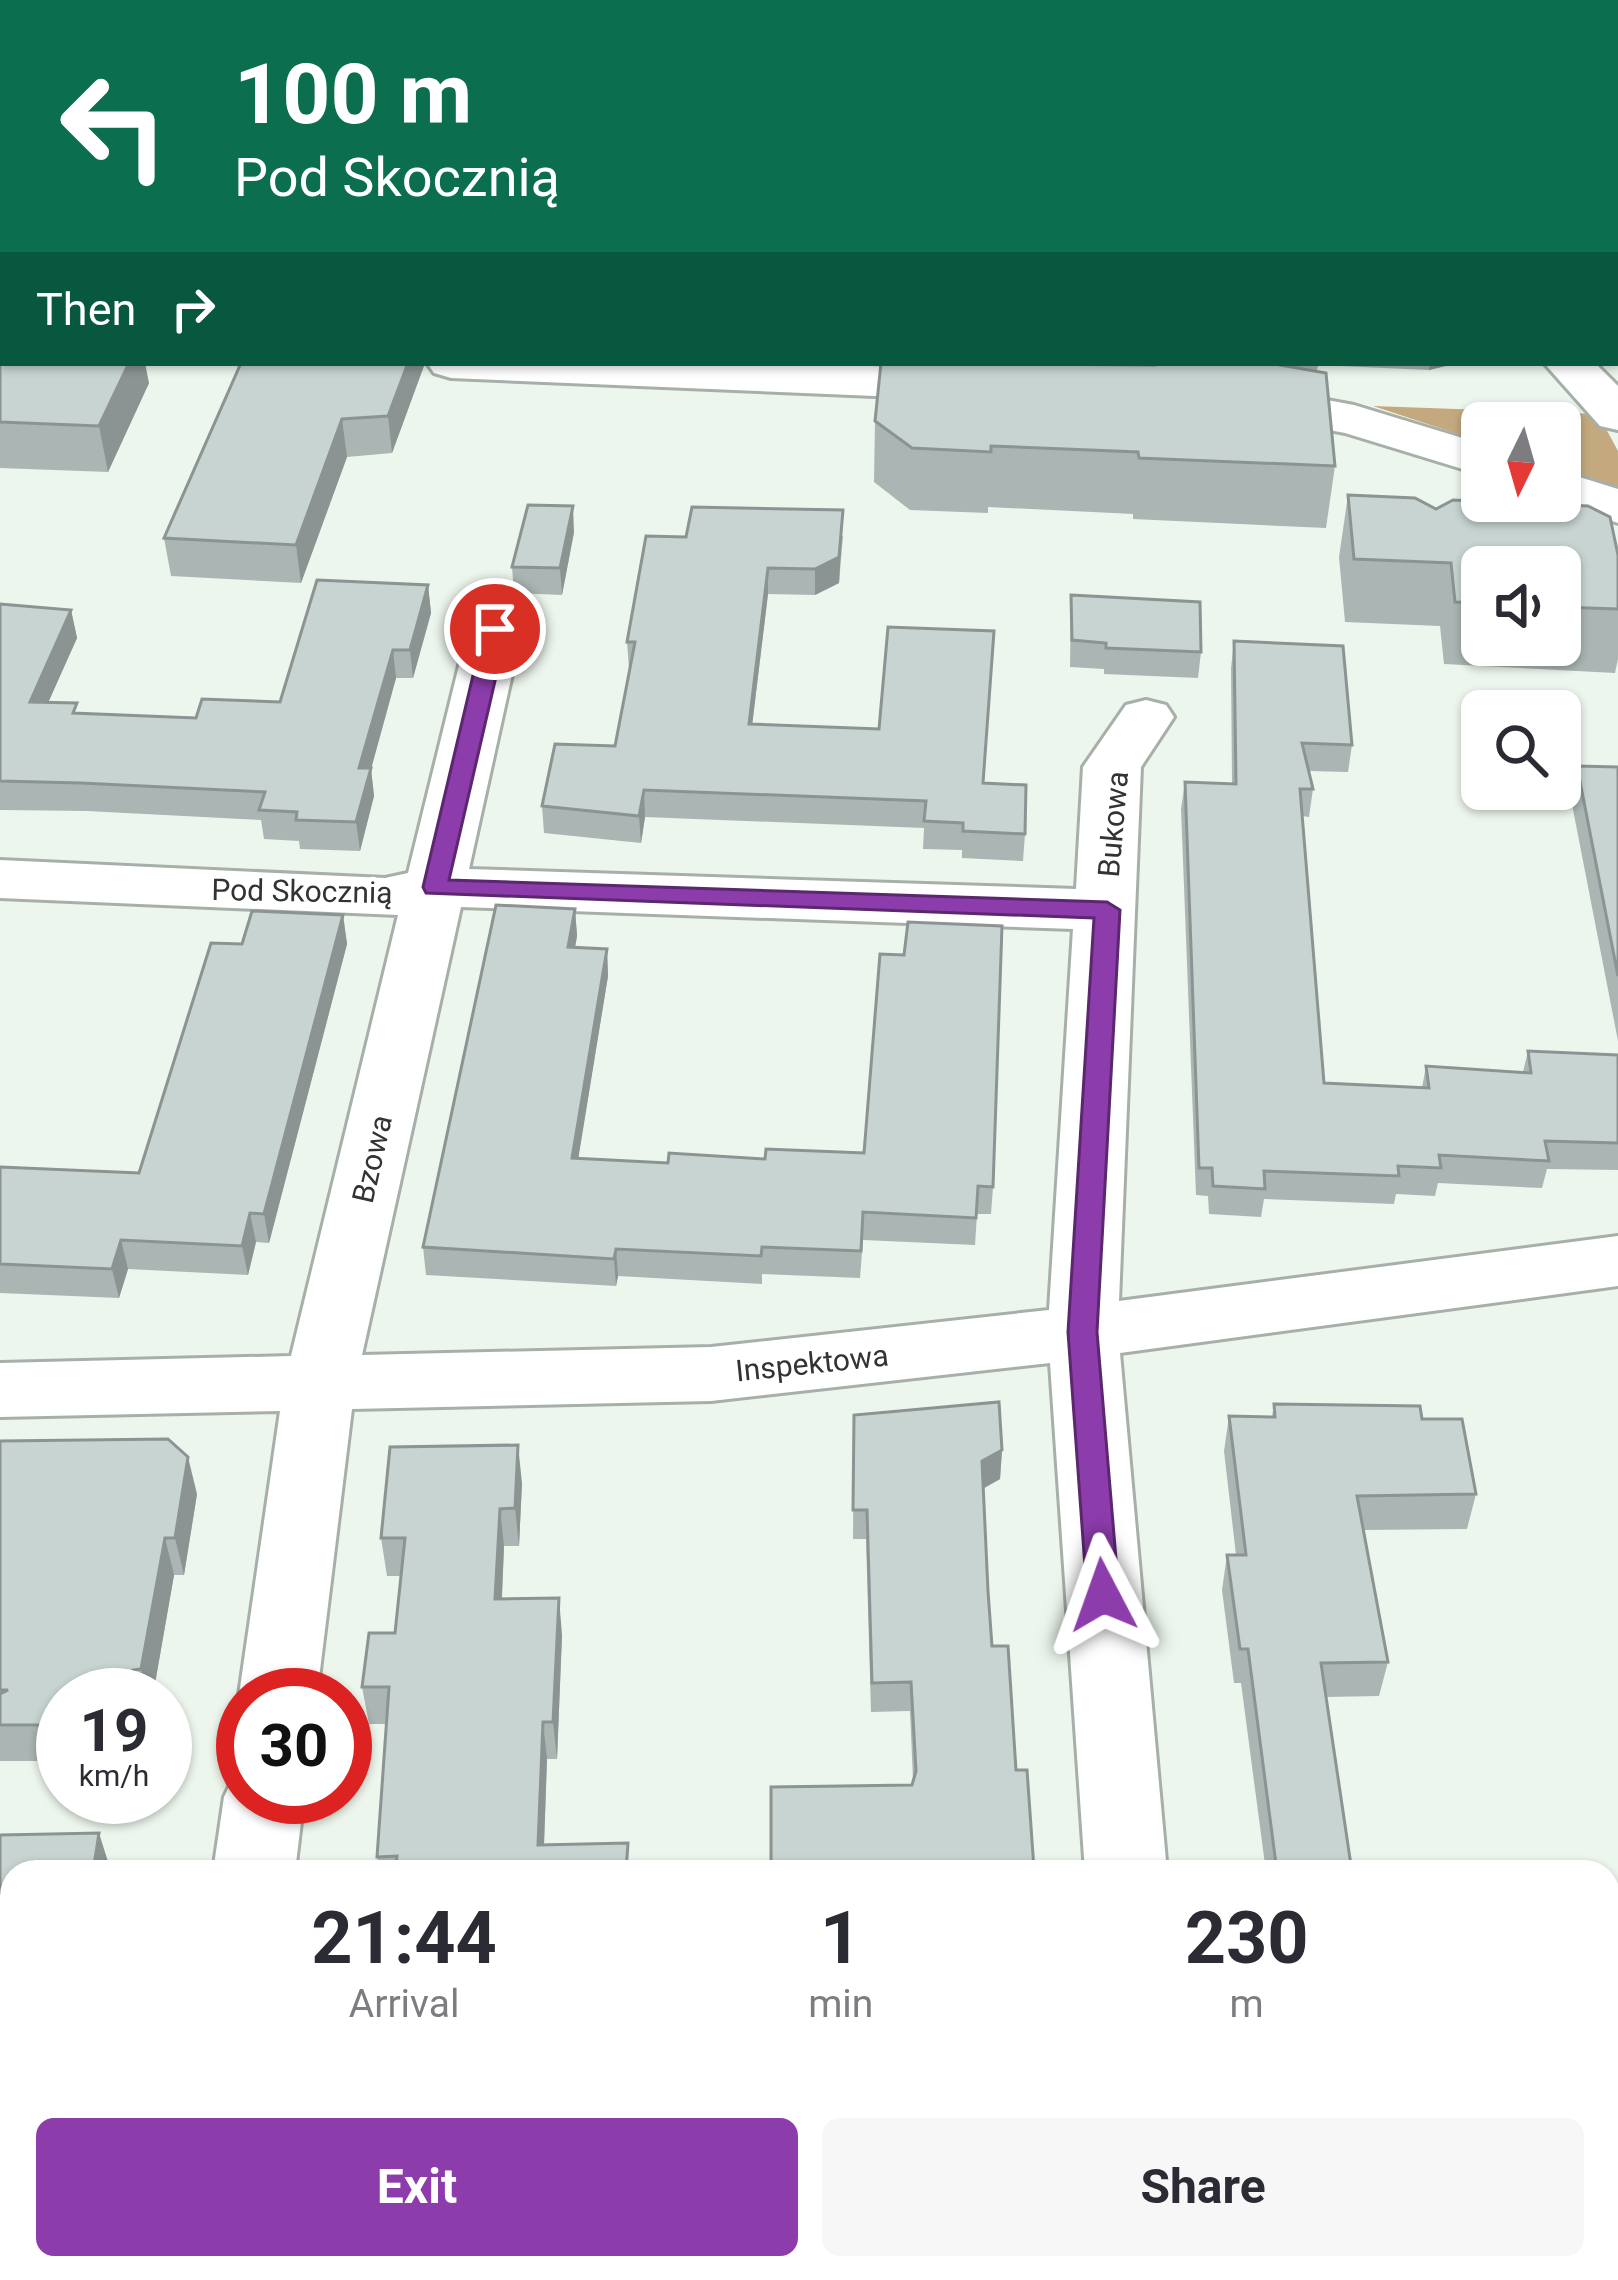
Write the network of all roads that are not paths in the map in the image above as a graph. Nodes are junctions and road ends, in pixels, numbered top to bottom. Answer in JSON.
{"nodes":[{"id":1,"x":523,"y":366,"type":"edge"},
{"id":2,"x":1571,"y":366,"type":"edge"},
{"id":3,"x":1006,"y":386,"type":"edge"},
{"id":4,"x":1199,"y":395,"type":"edge"},
{"id":5,"x":1618,"y":415,"type":"edge"},
{"id":6,"x":1461,"y":453,"type":"edge"},
{"id":7,"x":1581,"y":494,"type":"edge"},
{"id":8,"x":1618,"y":507,"type":"edge"},
{"id":9,"x":495,"y":629,"type":"dead end"},
{"id":10,"x":1146,"y":717,"type":"dead end"},
{"id":11,"x":0,"y":879,"type":"edge"},
{"id":12,"x":435,"y":887,"type":"junction"},
{"id":13,"x":1107,"y":910,"type":"junction"},
{"id":14,"x":1618,"y":1261,"type":"edge"},
{"id":15,"x":1083,"y":1332,"type":"junction"},
{"id":16,"x":320,"y":1384,"type":"junction"},
{"id":17,"x":0,"y":1390,"type":"edge"},
{"id":18,"x":282,"y":1668,"type":"edge"},
{"id":19,"x":260,"y":1824,"type":"edge"},
{"id":20,"x":256,"y":1860,"type":"edge"},
{"id":21,"x":1125,"y":1860,"type":"edge"}],
"edges":[{"from":1,"to":3,"type":"street"},
{"from":2,"to":5,"type":"street"},
{"from":4,"to":6,"type":"street"},
{"from":7,"to":8,"type":"street"},
{"from":9,"to":12,"type":"street","name":"Bzowa"},
{"from":10,"to":13,"type":"street","name":"Bukowa"},
{"from":11,"to":12,"type":"street","name":"Pod Skocznią"},
{"from":12,"to":13,"type":"street","name":"Pod Skocznią"},
{"from":12,"to":16,"type":"street","name":"Bzowa"},
{"from":13,"to":15,"type":"street","name":"Bukowa"},
{"from":14,"to":15,"type":"street","name":"Inspektowa"},
{"from":15,"to":16,"type":"street","name":"Inspektowa"},
{"from":15,"to":21,"type":"street","name":"Bukowa"},
{"from":16,"to":17,"type":"street","name":"Inspektowa"},
{"from":16,"to":18,"type":"street","name":"Bzowa"},
{"from":19,"to":20,"type":"street"}]}
